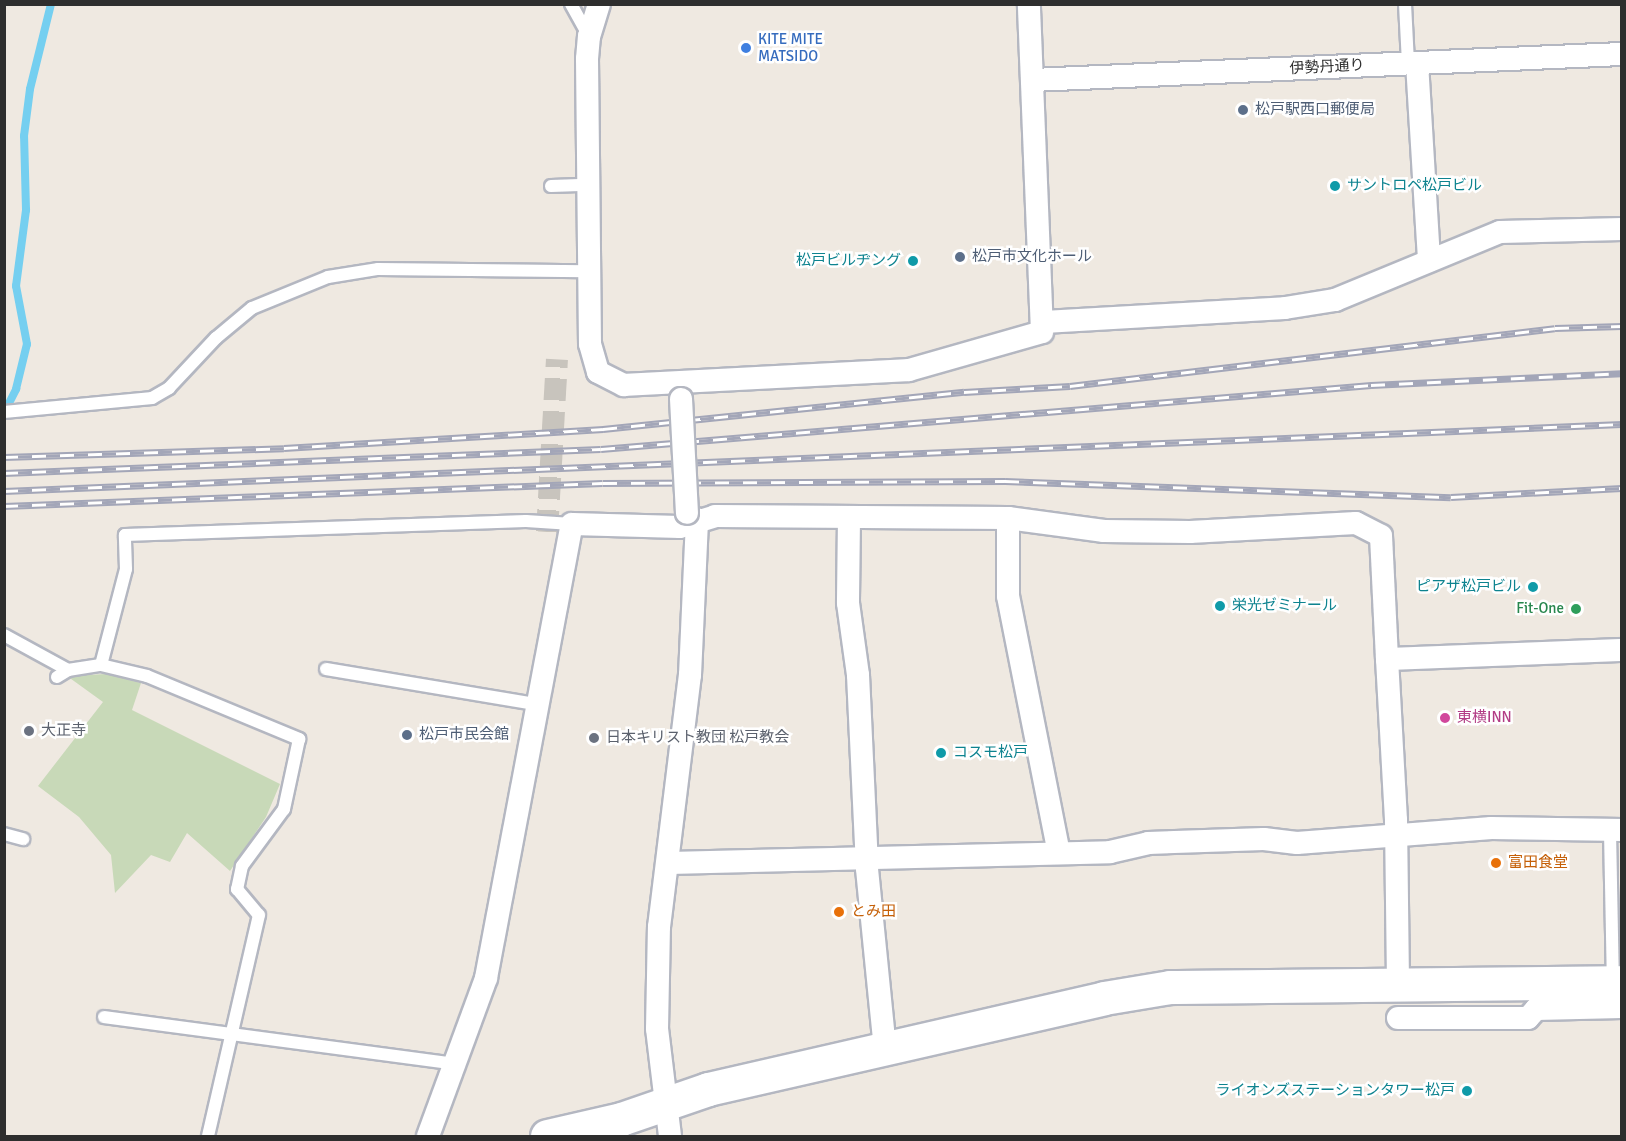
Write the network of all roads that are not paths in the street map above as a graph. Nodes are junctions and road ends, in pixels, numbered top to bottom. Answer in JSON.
{"nodes":[{"id":1,"x":571,"y":4,"type":"edge"},
{"id":2,"x":599,"y":4,"type":"edge"},
{"id":3,"x":1029,"y":4,"type":"edge"},
{"id":4,"x":1406,"y":4,"type":"edge"},
{"id":5,"x":589,"y":36,"type":"junction"},
{"id":6,"x":1622,"y":54,"type":"edge"},
{"id":7,"x":1413,"y":63,"type":"junction"},
{"id":8,"x":1034,"y":80,"type":"junction"},
{"id":9,"x":551,"y":186,"type":"dead end"},
{"id":10,"x":587,"y":186,"type":"junction"},
{"id":11,"x":1622,"y":230,"type":"edge"},
{"id":12,"x":1429,"y":261,"type":"junction"},
{"id":13,"x":586,"y":271,"type":"junction"},
{"id":14,"x":1044,"y":322,"type":"junction"},
{"id":15,"x":681,"y":399,"type":"dead end"},
{"id":16,"x":10,"y":412,"type":"edge"},
{"id":17,"x":692,"y":516,"type":"junction"},
{"id":18,"x":849,"y":518,"type":"junction"},
{"id":19,"x":1008,"y":518,"type":"junction"},
{"id":20,"x":572,"y":524,"type":"junction"},
{"id":21,"x":4,"y":635,"type":"edge"},
{"id":22,"x":1622,"y":650,"type":"edge"},
{"id":23,"x":1387,"y":659,"type":"junction"},
{"id":24,"x":101,"y":665,"type":"junction"},
{"id":25,"x":326,"y":669,"type":"dead end"},
{"id":26,"x":68,"y":670,"type":"junction"},
{"id":27,"x":57,"y":677,"type":"dead end"},
{"id":28,"x":541,"y":705,"type":"junction"},
{"id":29,"x":1616,"y":831,"type":"edge"},
{"id":30,"x":4,"y":834,"type":"edge"},
{"id":31,"x":1396,"y":835,"type":"junction"},
{"id":32,"x":23,"y":839,"type":"dead end"},
{"id":33,"x":1059,"y":853,"type":"junction"},
{"id":34,"x":868,"y":857,"type":"junction"},
{"id":35,"x":669,"y":863,"type":"junction"},
{"id":36,"x":1398,"y":985,"type":"junction"},
{"id":37,"x":1619,"y":990,"type":"edge"},
{"id":38,"x":104,"y":1017,"type":"dead end"},
{"id":39,"x":1398,"y":1018,"type":"dead end"},
{"id":40,"x":230,"y":1035,"type":"junction"},
{"id":41,"x":885,"y":1049,"type":"junction"},
{"id":42,"x":457,"y":1064,"type":"junction"},
{"id":43,"x":665,"y":1103,"type":"junction"},
{"id":44,"x":208,"y":1137,"type":"edge"},
{"id":45,"x":428,"y":1137,"type":"edge"},
{"id":46,"x":547,"y":1137,"type":"edge"},
{"id":47,"x":670,"y":1137,"type":"edge"}],
"edges":[{"from":1,"to":5,"type":"lane"},
{"from":2,"to":5,"type":"street"},
{"from":3,"to":8,"type":"street"},
{"from":4,"to":7,"type":"lane"},
{"from":5,"to":10,"type":"street"},
{"from":6,"to":7,"type":"street","name":"伊勢丹通り"},
{"from":7,"to":8,"type":"street","name":"伊勢丹通り"},
{"from":7,"to":12,"type":"street"},
{"from":8,"to":14,"type":"street"},
{"from":9,"to":10,"type":"lane"},
{"from":10,"to":13,"type":"street"},
{"from":11,"to":12,"type":"street"},
{"from":12,"to":14,"type":"street"},
{"from":13,"to":14,"type":"street"},
{"from":13,"to":16,"type":"lane"},
{"from":15,"to":17,"type":"street","bridge":true},
{"from":17,"to":18,"type":"street"},
{"from":17,"to":20,"type":"street"},
{"from":17,"to":35,"type":"street"},
{"from":18,"to":19,"type":"street"},
{"from":18,"to":34,"type":"street"},
{"from":19,"to":23,"type":"street"},
{"from":19,"to":33,"type":"street"},
{"from":20,"to":24,"type":"lane"},
{"from":20,"to":28,"type":"street"},
{"from":21,"to":26,"type":"lane"},
{"from":22,"to":23,"type":"street"},
{"from":23,"to":31,"type":"street"},
{"from":24,"to":26,"type":"lane"},
{"from":24,"to":40,"type":"lane"},
{"from":25,"to":28,"type":"lane"},
{"from":26,"to":27,"type":"lane"},
{"from":28,"to":42,"type":"street"},
{"from":29,"to":31,"type":"street"},
{"from":29,"to":37,"type":"lane"},
{"from":30,"to":32,"type":"lane"},
{"from":31,"to":33,"type":"street"},
{"from":31,"to":36,"type":"street"},
{"from":33,"to":34,"type":"street"},
{"from":34,"to":35,"type":"street"},
{"from":34,"to":41,"type":"street"},
{"from":35,"to":43,"type":"street"},
{"from":36,"to":37,"type":"street"},
{"from":36,"to":41,"type":"street"},
{"from":37,"to":39,"type":"street"},
{"from":38,"to":40,"type":"lane"},
{"from":40,"to":42,"type":"lane"},
{"from":40,"to":44,"type":"lane"},
{"from":41,"to":43,"type":"street"},
{"from":42,"to":45,"type":"street"},
{"from":43,"to":46,"type":"street"},
{"from":43,"to":47,"type":"street"}]}
